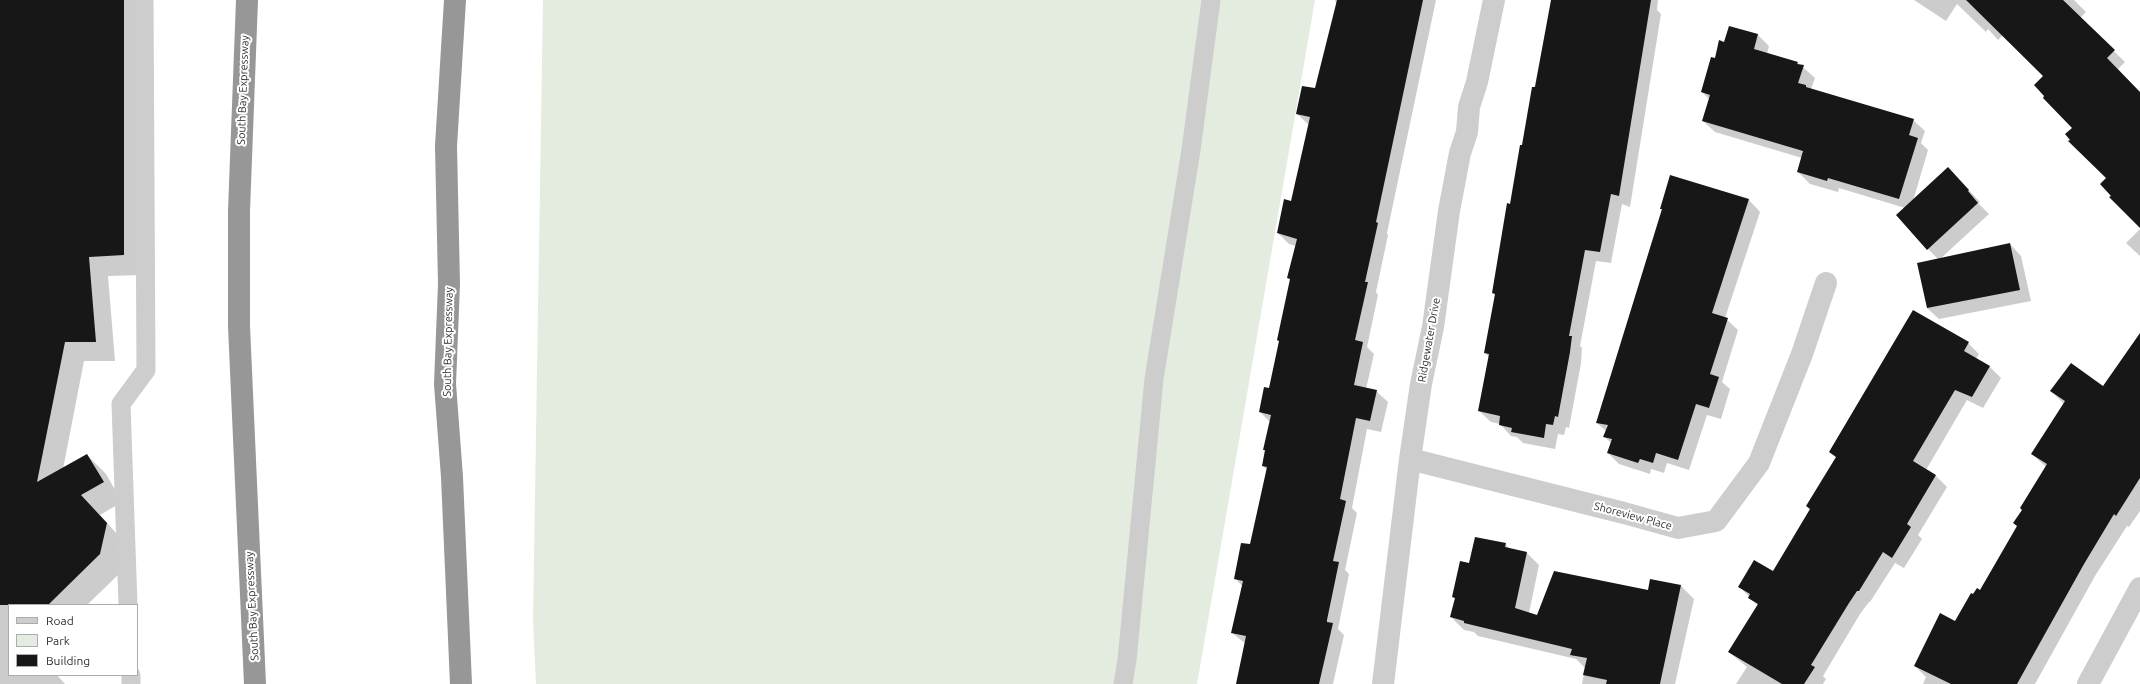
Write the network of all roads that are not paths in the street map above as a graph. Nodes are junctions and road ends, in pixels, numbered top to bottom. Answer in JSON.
{"nodes":[{"id":1,"x":144,"y":0,"type":"edge"},
{"id":2,"x":247,"y":0,"type":"edge"},
{"id":3,"x":455,"y":0,"type":"edge"},
{"id":4,"x":1211,"y":0,"type":"edge"},
{"id":5,"x":1494,"y":0,"type":"edge"},
{"id":6,"x":1826,"y":283,"type":"dead end"},
{"id":7,"x":1410,"y":459,"type":"junction"},
{"id":8,"x":2140,"y":588,"type":"edge"},
{"id":9,"x":128,"y":604,"type":"edge"},
{"id":10,"x":255,"y":684,"type":"edge"},
{"id":11,"x":461,"y":684,"type":"edge"},
{"id":12,"x":1123,"y":684,"type":"edge"},
{"id":13,"x":1383,"y":684,"type":"edge"},
{"id":14,"x":2088,"y":684,"type":"edge"}],
"edges":[{"from":1,"to":9,"type":"lane"},
{"from":2,"to":10,"type":"highway","name":"South Bay Expressway"},
{"from":3,"to":11,"type":"highway","name":"South Bay Expressway"},
{"from":4,"to":12,"type":"lane"},
{"from":5,"to":7,"type":"street","name":"Ridgewater Drive"},
{"from":6,"to":7,"type":"street","name":"Shoreview Place"},
{"from":7,"to":13,"type":"street","name":"Ridgewater Drive"},
{"from":8,"to":14,"type":"street"}]}
